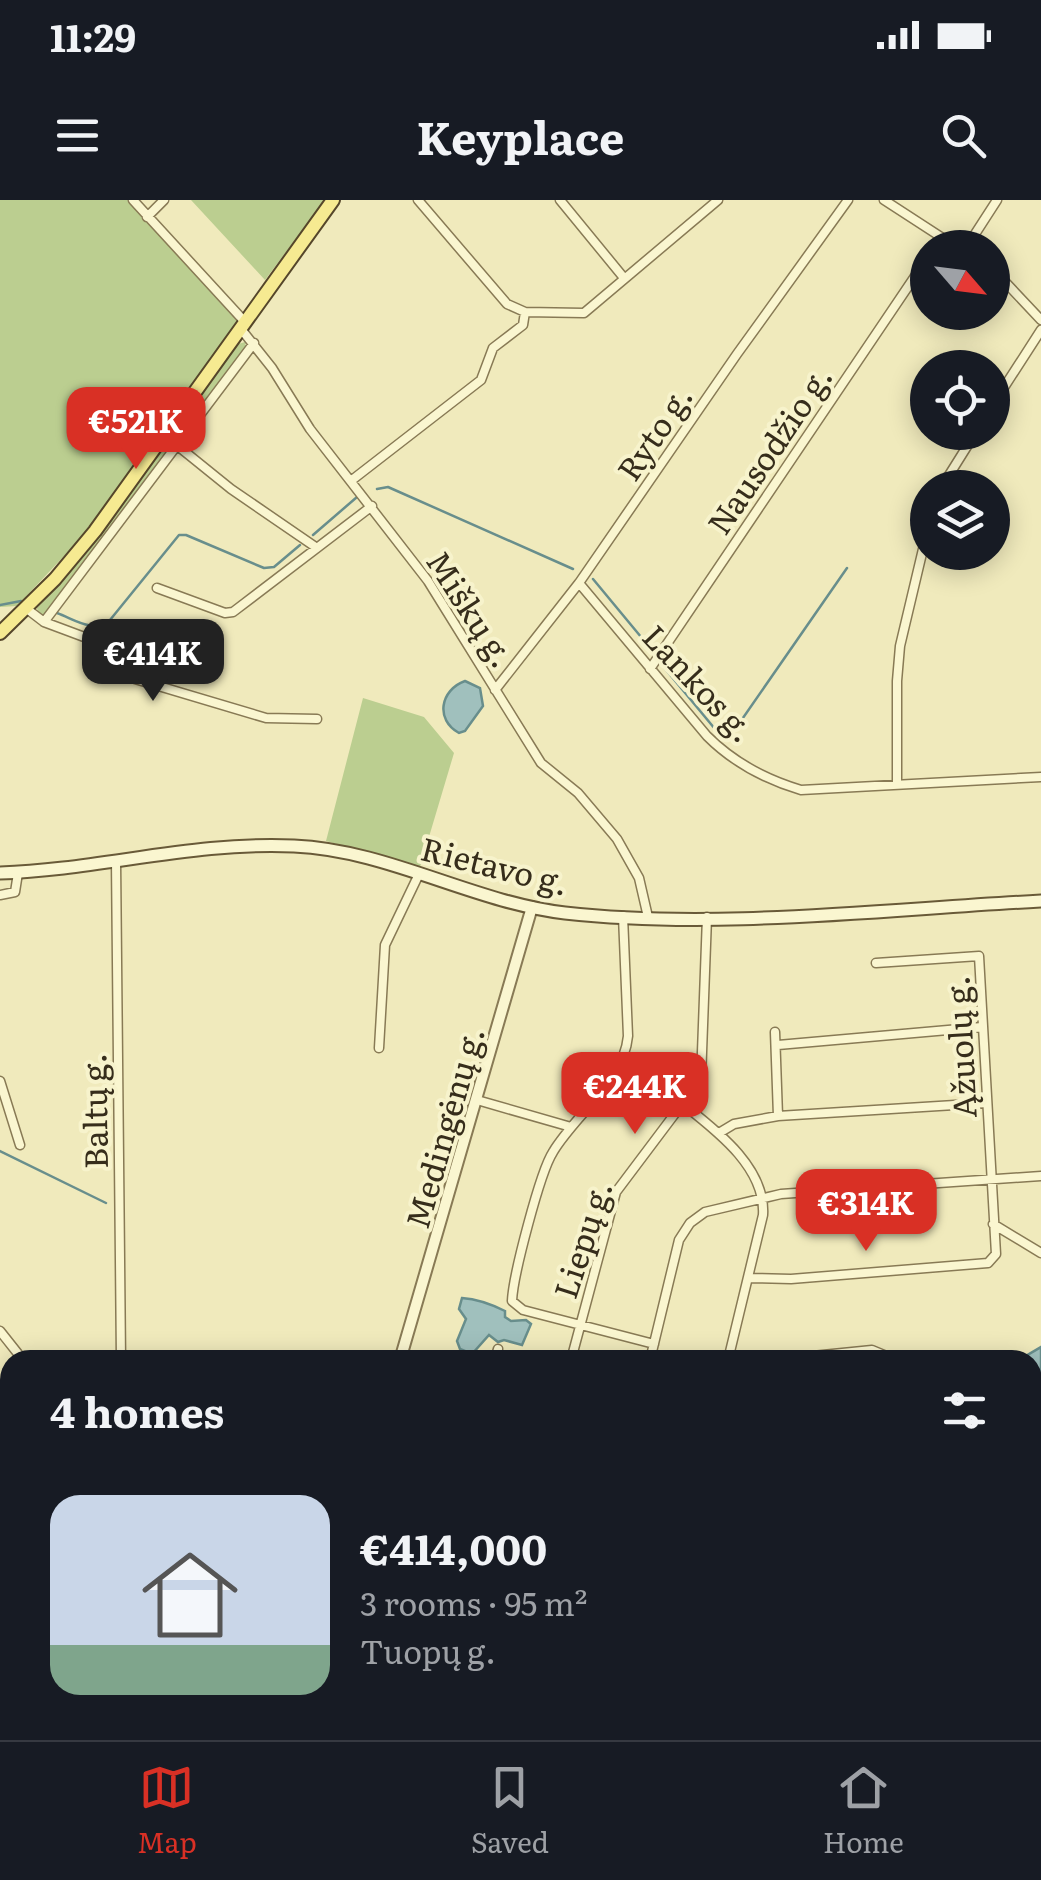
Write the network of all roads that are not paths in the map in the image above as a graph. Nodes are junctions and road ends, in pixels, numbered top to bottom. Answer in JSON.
{"nodes":[{"id":1,"x":133,"y":200,"type":"edge"},
{"id":2,"x":164,"y":200,"type":"edge"},
{"id":3,"x":333,"y":200,"type":"edge"},
{"id":4,"x":418,"y":200,"type":"edge"},
{"id":5,"x":560,"y":200,"type":"edge"},
{"id":6,"x":848,"y":200,"type":"edge"},
{"id":7,"x":884,"y":200,"type":"edge"},
{"id":8,"x":997,"y":200,"type":"edge"},
{"id":9,"x":711,"y":202,"type":"edge"},
{"id":10,"x":147,"y":217,"type":"junction"},
{"id":11,"x":928,"y":230,"type":"edge"},
{"id":12,"x":975,"y":230,"type":"edge"},
{"id":13,"x":624,"y":278,"type":"junction"},
{"id":14,"x":910,"y":285,"type":"edge"},
{"id":15,"x":1010,"y":287,"type":"edge"},
{"id":16,"x":525,"y":312,"type":"junction"},
{"id":17,"x":1041,"y":320,"type":"edge"},
{"id":18,"x":243,"y":326,"type":"junction"},
{"id":19,"x":1041,"y":330,"type":"edge"},
{"id":20,"x":254,"y":343,"type":"junction"},
{"id":21,"x":1010,"y":378,"type":"edge"},
{"id":22,"x":179,"y":446,"type":"junction"},
{"id":23,"x":352,"y":480,"type":"junction"},
{"id":24,"x":372,"y":506,"type":"junction"},
{"id":25,"x":316,"y":548,"type":"junction"},
{"id":26,"x":918,"y":570,"type":"edge"},
{"id":27,"x":579,"y":583,"type":"junction"},
{"id":28,"x":157,"y":588,"type":"dead end"},
{"id":29,"x":26,"y":609,"type":"junction"},
{"id":30,"x":44,"y":622,"type":"junction"},
{"id":31,"x":0,"y":632,"type":"edge"},
{"id":32,"x":650,"y":669,"type":"junction"},
{"id":33,"x":495,"y":690,"type":"junction"},
{"id":34,"x":317,"y":719,"type":"dead end"},
{"id":35,"x":1041,"y":777,"type":"edge"},
{"id":36,"x":897,"y":783,"type":"junction"},
{"id":37,"x":116,"y":861,"type":"junction"},
{"id":38,"x":18,"y":873,"type":"junction"},
{"id":39,"x":0,"y":874,"type":"edge"},
{"id":40,"x":419,"y":874,"type":"junction"},
{"id":41,"x":0,"y":894,"type":"edge"},
{"id":42,"x":1041,"y":901,"type":"edge"},
{"id":43,"x":532,"y":907,"type":"junction"},
{"id":44,"x":622,"y":916,"type":"junction"},
{"id":45,"x":648,"y":917,"type":"junction"},
{"id":46,"x":707,"y":918,"type":"junction"},
{"id":47,"x":876,"y":963,"type":"dead end"},
{"id":48,"x":982,"y":1027,"type":"junction"},
{"id":49,"x":776,"y":1032,"type":"dead end"},
{"id":50,"x":778,"y":1045,"type":"junction"},
{"id":51,"x":379,"y":1048,"type":"dead end"},
{"id":52,"x":0,"y":1081,"type":"edge"},
{"id":53,"x":477,"y":1100,"type":"junction"},
{"id":54,"x":987,"y":1103,"type":"junction"},
{"id":55,"x":684,"y":1105,"type":"junction"},
{"id":56,"x":778,"y":1116,"type":"junction"},
{"id":57,"x":571,"y":1127,"type":"junction"},
{"id":58,"x":719,"y":1132,"type":"junction"},
{"id":59,"x":20,"y":1146,"type":"dead end"},
{"id":60,"x":1041,"y":1176,"type":"edge"},
{"id":61,"x":992,"y":1180,"type":"junction"},
{"id":62,"x":764,"y":1199,"type":"junction"},
{"id":63,"x":994,"y":1224,"type":"junction"},
{"id":64,"x":1041,"y":1253,"type":"edge"},
{"id":65,"x":748,"y":1278,"type":"junction"},
{"id":66,"x":580,"y":1326,"type":"junction"},
{"id":67,"x":654,"y":1344,"type":"junction"},
{"id":68,"x":121,"y":1350,"type":"edge"},
{"id":69,"x":403,"y":1350,"type":"edge"},
{"id":70,"x":574,"y":1350,"type":"edge"},
{"id":71,"x":652,"y":1350,"type":"edge"},
{"id":72,"x":730,"y":1350,"type":"edge"}],
"edges":[{"from":1,"to":10,"type":"street","name":"Miškų g."},
{"from":2,"to":10,"type":"street"},
{"from":3,"to":18,"type":"main road"},
{"from":4,"to":16,"type":"street"},
{"from":5,"to":13,"type":"street"},
{"from":6,"to":27,"type":"street","name":"Ryto g."},
{"from":7,"to":11,"type":"street"},
{"from":8,"to":12,"type":"street"},
{"from":9,"to":13,"type":"street"},
{"from":10,"to":18,"type":"street","name":"Miškų g."},
{"from":13,"to":16,"type":"street"},
{"from":14,"to":32,"type":"street","name":"Nausodžio g."},
{"from":15,"to":17,"type":"street"},
{"from":16,"to":23,"type":"street"},
{"from":18,"to":20,"type":"street","name":"Miškų g."},
{"from":18,"to":29,"type":"main road"},
{"from":19,"to":21,"type":"street"},
{"from":20,"to":22,"type":"street"},
{"from":20,"to":23,"type":"street","name":"Miškų g."},
{"from":22,"to":25,"type":"street"},
{"from":22,"to":30,"type":"street"},
{"from":23,"to":24,"type":"street","name":"Miškų g."},
{"from":24,"to":25,"type":"street"},
{"from":24,"to":33,"type":"street","name":"Miškų g."},
{"from":25,"to":28,"type":"street"},
{"from":26,"to":36,"type":"street"},
{"from":27,"to":32,"type":"street","name":"Lankos g."},
{"from":27,"to":33,"type":"street","name":"Ryto g."},
{"from":29,"to":30,"type":"street"},
{"from":29,"to":31,"type":"main road"},
{"from":30,"to":34,"type":"street"},
{"from":32,"to":36,"type":"street","name":"Lankos g."},
{"from":33,"to":45,"type":"street","name":"Miškų g."},
{"from":35,"to":36,"type":"street","name":"Lankos g."},
{"from":37,"to":38,"type":"main road","name":"Rietavo g."},
{"from":37,"to":40,"type":"main road","name":"Rietavo g."},
{"from":37,"to":68,"type":"street","name":"Baltų g."},
{"from":38,"to":39,"type":"main road","name":"Rietavo g."},
{"from":38,"to":41,"type":"street"},
{"from":40,"to":43,"type":"main road","name":"Rietavo g."},
{"from":40,"to":51,"type":"street"},
{"from":42,"to":46,"type":"main road","name":"Rietavo g."},
{"from":43,"to":44,"type":"main road","name":"Rietavo g."},
{"from":43,"to":53,"type":"street","name":"Medingėnų g."},
{"from":44,"to":45,"type":"main road","name":"Rietavo g."},
{"from":44,"to":57,"type":"street"},
{"from":45,"to":46,"type":"main road","name":"Rietavo g."},
{"from":46,"to":55,"type":"street","name":"Liepų g."},
{"from":47,"to":48,"type":"street","name":"Ąžuolų g."},
{"from":48,"to":50,"type":"street"},
{"from":48,"to":54,"type":"street","name":"Ąžuolų g."},
{"from":49,"to":50,"type":"street"},
{"from":50,"to":56,"type":"street"},
{"from":52,"to":59,"type":"street"},
{"from":53,"to":57,"type":"street"},
{"from":53,"to":69,"type":"street","name":"Medingėnų g."},
{"from":54,"to":56,"type":"street"},
{"from":54,"to":61,"type":"street","name":"Ąžuolų g."},
{"from":55,"to":58,"type":"street"},
{"from":55,"to":66,"type":"street","name":"Liepų g."},
{"from":56,"to":58,"type":"street"},
{"from":57,"to":66,"type":"street"},
{"from":58,"to":62,"type":"street"},
{"from":60,"to":61,"type":"street"},
{"from":61,"to":62,"type":"street"},
{"from":61,"to":63,"type":"street","name":"Ąžuolų g."},
{"from":62,"to":65,"type":"street"},
{"from":62,"to":67,"type":"street"},
{"from":63,"to":64,"type":"street"},
{"from":63,"to":65,"type":"street","name":"Ąžuolų g."},
{"from":65,"to":72,"type":"street"},
{"from":66,"to":67,"type":"street"},
{"from":66,"to":70,"type":"street","name":"Liepų g."},
{"from":67,"to":71,"type":"street"}]}
